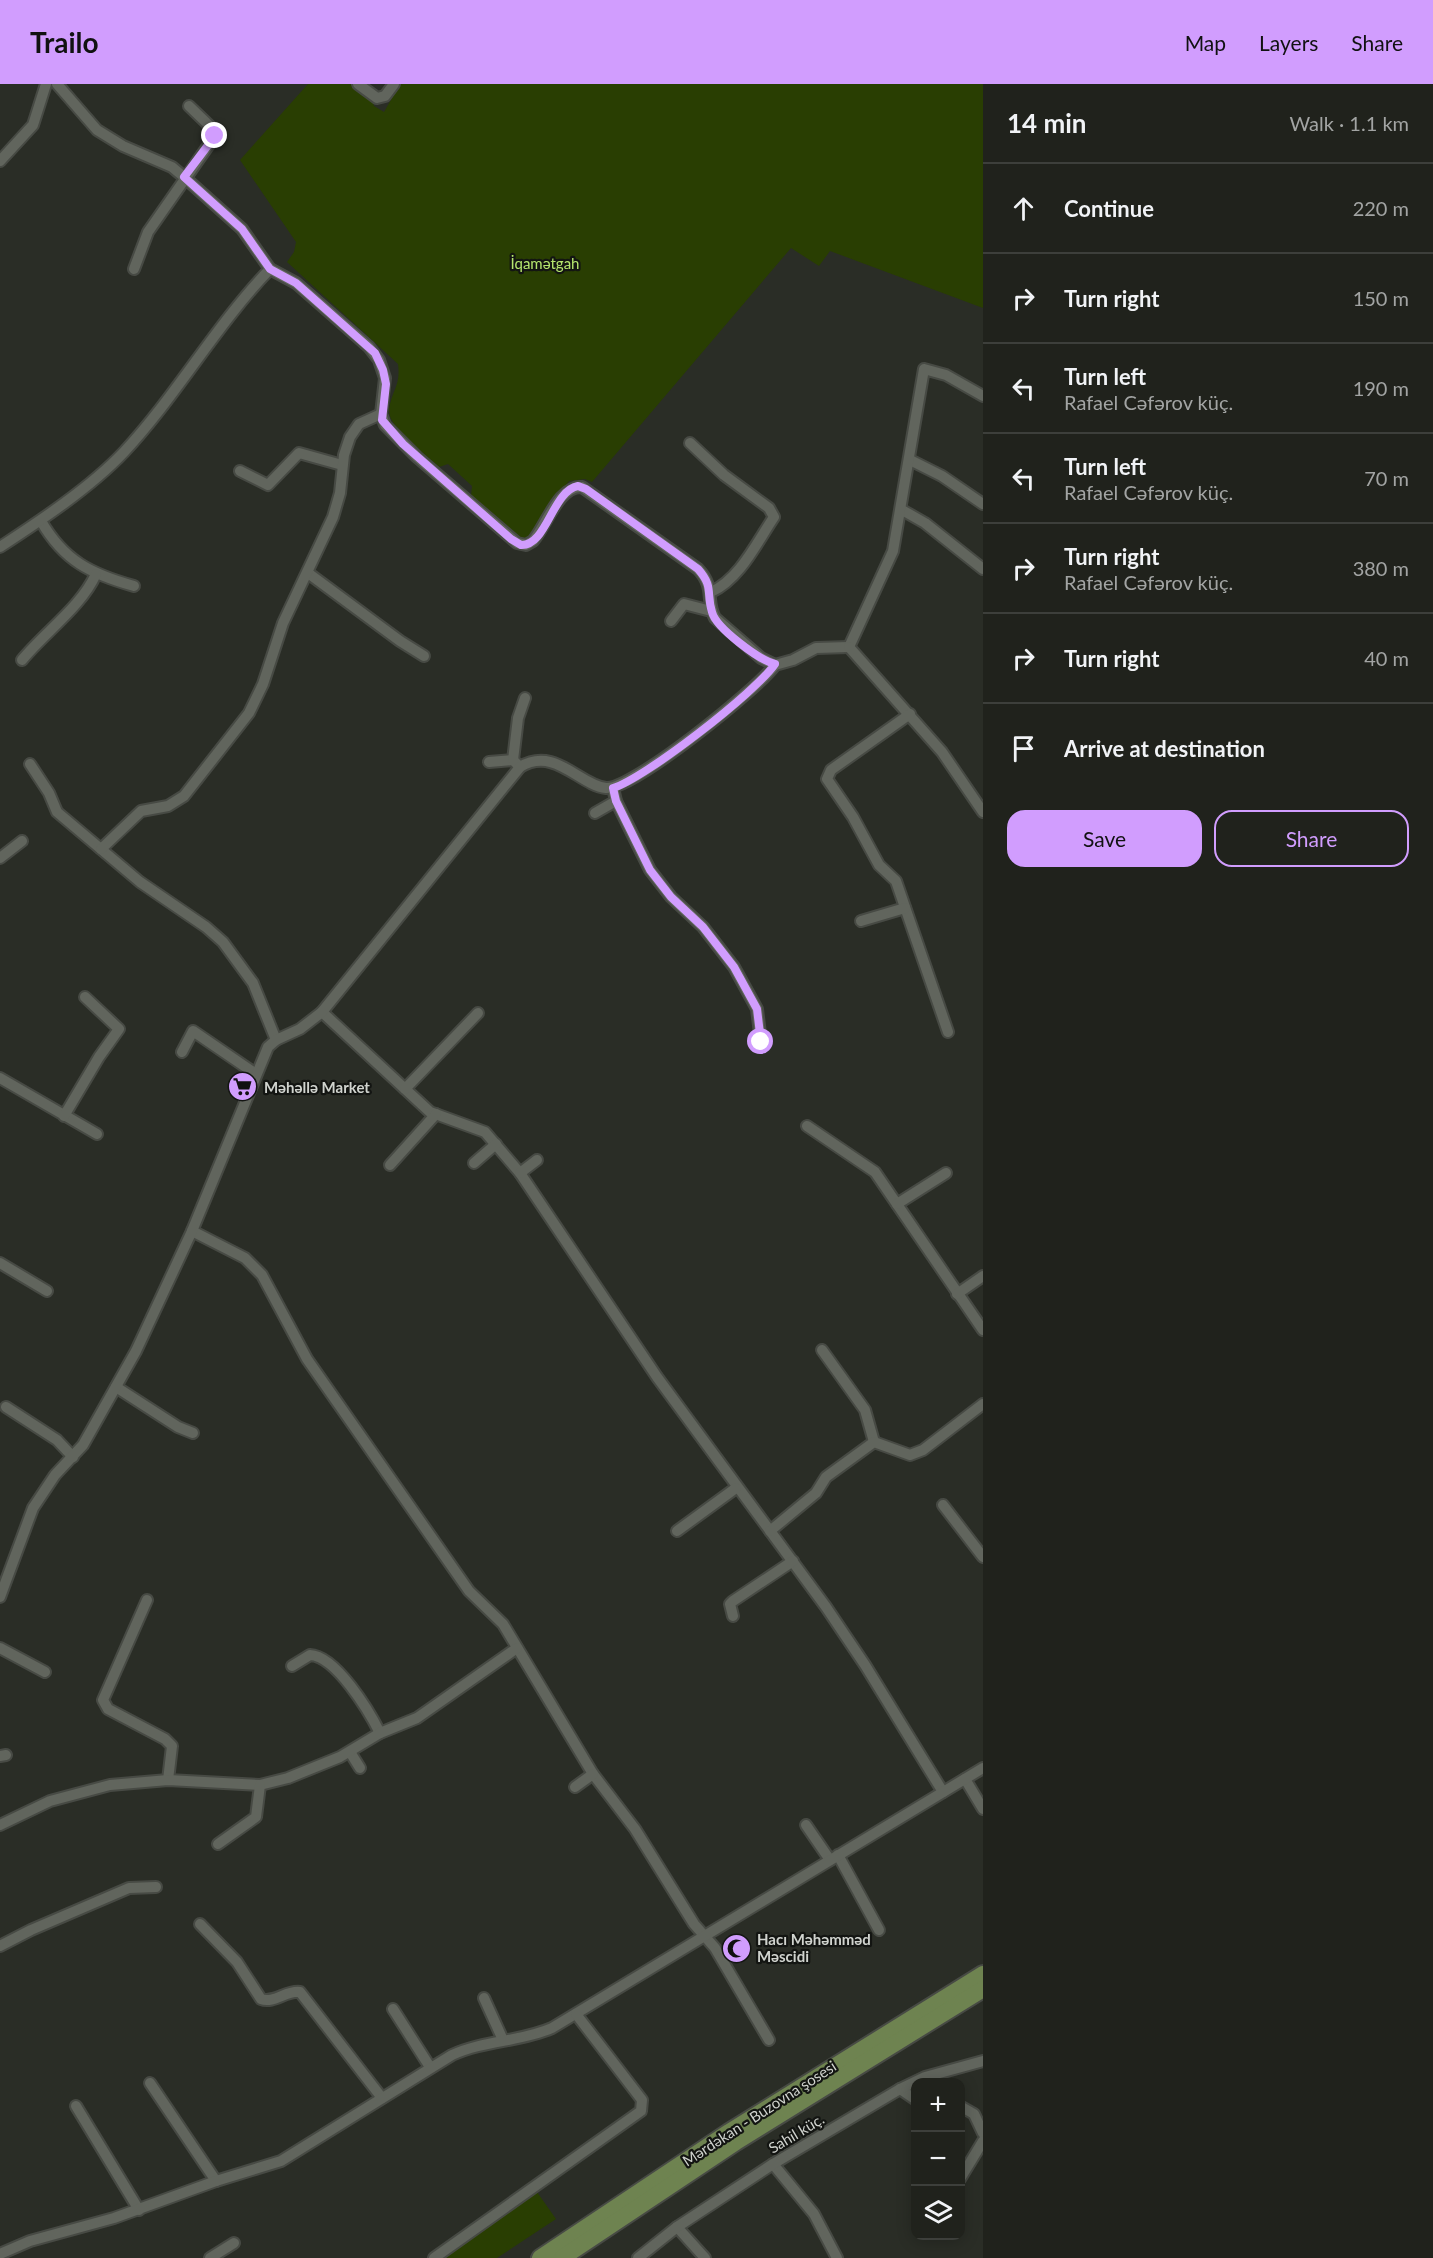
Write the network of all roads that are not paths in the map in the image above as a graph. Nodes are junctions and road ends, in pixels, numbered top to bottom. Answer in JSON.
{"nodes":[{"id":1,"x":46,"y":84,"type":"edge"},
{"id":2,"x":57,"y":84,"type":"edge"},
{"id":3,"x":358,"y":84,"type":"edge"},
{"id":4,"x":394,"y":84,"type":"edge"},
{"id":5,"x":189,"y":106,"type":"dead end"},
{"id":6,"x":0,"y":160,"type":"edge"},
{"id":7,"x":184,"y":177,"type":"junction"},
{"id":8,"x":134,"y":269,"type":"dead end"},
{"id":9,"x":270,"y":269,"type":"junction"},
{"id":10,"x":983,"y":396,"type":"edge"},
{"id":11,"x":381,"y":414,"type":"junction"},
{"id":12,"x":690,"y":443,"type":"dead end"},
{"id":13,"x":910,"y":460,"type":"junction"},
{"id":14,"x":342,"y":465,"type":"junction"},
{"id":15,"x":240,"y":471,"type":"dead end"},
{"id":16,"x":983,"y":504,"type":"edge"},
{"id":17,"x":902,"y":510,"type":"junction"},
{"id":18,"x":41,"y":521,"type":"junction"},
{"id":19,"x":0,"y":547,"type":"edge"},
{"id":20,"x":983,"y":569,"type":"edge"},
{"id":21,"x":308,"y":573,"type":"junction"},
{"id":22,"x":96,"y":574,"type":"junction"},
{"id":23,"x":134,"y":586,"type":"dead end"},
{"id":24,"x":711,"y":592,"type":"junction"},
{"id":25,"x":711,"y":611,"type":"junction"},
{"id":26,"x":671,"y":621,"type":"dead end"},
{"id":27,"x":849,"y":647,"type":"junction"},
{"id":28,"x":424,"y":656,"type":"dead end"},
{"id":29,"x":22,"y":660,"type":"dead end"},
{"id":30,"x":775,"y":664,"type":"junction"},
{"id":31,"x":525,"y":698,"type":"dead end"},
{"id":32,"x":910,"y":714,"type":"junction"},
{"id":33,"x":489,"y":762,"type":"dead end"},
{"id":34,"x":30,"y":764,"type":"dead end"},
{"id":35,"x":517,"y":764,"type":"junction"},
{"id":36,"x":613,"y":788,"type":"junction"},
{"id":37,"x":616,"y":801,"type":"junction"},
{"id":38,"x":983,"y":812,"type":"edge"},
{"id":39,"x":595,"y":813,"type":"dead end"},
{"id":40,"x":22,"y":841,"type":"dead end"},
{"id":41,"x":101,"y":849,"type":"junction"},
{"id":42,"x":0,"y":858,"type":"edge"},
{"id":43,"x":905,"y":908,"type":"junction"},
{"id":44,"x":861,"y":921,"type":"dead end"},
{"id":45,"x":85,"y":997,"type":"dead end"},
{"id":46,"x":322,"y":1012,"type":"junction"},
{"id":47,"x":478,"y":1012,"type":"dead end"},
{"id":48,"x":948,"y":1032,"type":"dead end"},
{"id":49,"x":276,"y":1040,"type":"junction"},
{"id":50,"x":761,"y":1042,"type":"dead end"},
{"id":51,"x":182,"y":1052,"type":"dead end"},
{"id":52,"x":256,"y":1074,"type":"junction"},
{"id":53,"x":0,"y":1078,"type":"edge"},
{"id":54,"x":405,"y":1089,"type":"junction"},
{"id":55,"x":436,"y":1114,"type":"junction"},
{"id":56,"x":64,"y":1116,"type":"junction"},
{"id":57,"x":807,"y":1126,"type":"dead end"},
{"id":58,"x":98,"y":1134,"type":"dead end"},
{"id":59,"x":496,"y":1144,"type":"junction"},
{"id":60,"x":537,"y":1160,"type":"dead end"},
{"id":61,"x":474,"y":1163,"type":"dead end"},
{"id":62,"x":390,"y":1165,"type":"dead end"},
{"id":63,"x":520,"y":1173,"type":"junction"},
{"id":64,"x":946,"y":1173,"type":"dead end"},
{"id":65,"x":897,"y":1204,"type":"junction"},
{"id":66,"x":192,"y":1232,"type":"junction"},
{"id":67,"x":0,"y":1263,"type":"edge"},
{"id":68,"x":983,"y":1276,"type":"edge"},
{"id":69,"x":47,"y":1291,"type":"dead end"},
{"id":70,"x":957,"y":1294,"type":"junction"},
{"id":71,"x":983,"y":1330,"type":"edge"},
{"id":72,"x":822,"y":1350,"type":"dead end"},
{"id":73,"x":116,"y":1387,"type":"junction"},
{"id":74,"x":983,"y":1404,"type":"edge"},
{"id":75,"x":6,"y":1407,"type":"dead end"},
{"id":76,"x":193,"y":1433,"type":"dead end"},
{"id":77,"x":874,"y":1442,"type":"junction"},
{"id":78,"x":73,"y":1457,"type":"junction"},
{"id":79,"x":736,"y":1488,"type":"junction"},
{"id":80,"x":943,"y":1505,"type":"dead end"},
{"id":81,"x":677,"y":1531,"type":"dead end"},
{"id":82,"x":771,"y":1531,"type":"junction"},
{"id":83,"x":983,"y":1557,"type":"edge"},
{"id":84,"x":793,"y":1561,"type":"junction"},
{"id":85,"x":0,"y":1596,"type":"edge"},
{"id":86,"x":147,"y":1600,"type":"dead end"},
{"id":87,"x":733,"y":1616,"type":"dead end"},
{"id":88,"x":517,"y":1647,"type":"junction"},
{"id":89,"x":0,"y":1648,"type":"edge"},
{"id":90,"x":292,"y":1666,"type":"dead end"},
{"id":91,"x":45,"y":1672,"type":"dead end"},
{"id":92,"x":380,"y":1733,"type":"junction"},
{"id":93,"x":350,"y":1752,"type":"junction"},
{"id":94,"x":360,"y":1768,"type":"dead end"},
{"id":95,"x":983,"y":1768,"type":"edge"},
{"id":96,"x":593,"y":1774,"type":"junction"},
{"id":97,"x":168,"y":1779,"type":"junction"},
{"id":98,"x":965,"y":1779,"type":"junction"},
{"id":99,"x":260,"y":1785,"type":"junction"},
{"id":100,"x":575,"y":1786,"type":"dead end"},
{"id":101,"x":944,"y":1792,"type":"junction"},
{"id":102,"x":983,"y":1809,"type":"edge"},
{"id":103,"x":0,"y":1824,"type":"edge"},
{"id":104,"x":806,"y":1825,"type":"dead end"},
{"id":105,"x":218,"y":1844,"type":"dead end"},
{"id":106,"x":834,"y":1858,"type":"junction"},
{"id":107,"x":156,"y":1887,"type":"dead end"},
{"id":108,"x":200,"y":1924,"type":"dead end"},
{"id":109,"x":879,"y":1930,"type":"dead end"},
{"id":110,"x":705,"y":1936,"type":"junction"},
{"id":111,"x":0,"y":1946,"type":"edge"},
{"id":112,"x":983,"y":1974,"type":"edge"},
{"id":113,"x":983,"y":1989,"type":"edge"},
{"id":114,"x":484,"y":1998,"type":"dead end"},
{"id":115,"x":393,"y":2009,"type":"dead end"},
{"id":116,"x":576,"y":2014,"type":"junction"},
{"id":117,"x":503,"y":2040,"type":"junction"},
{"id":118,"x":769,"y":2040,"type":"dead end"},
{"id":119,"x":983,"y":2061,"type":"edge"},
{"id":120,"x":430,"y":2067,"type":"junction"},
{"id":121,"x":150,"y":2083,"type":"dead end"},
{"id":122,"x":900,"y":2089,"type":"junction"},
{"id":123,"x":911,"y":2097,"type":"edge"},
{"id":124,"x":382,"y":2098,"type":"junction"},
{"id":125,"x":76,"y":2106,"type":"dead end"},
{"id":126,"x":965,"y":2109,"type":"edge"},
{"id":127,"x":983,"y":2133,"type":"edge"},
{"id":128,"x":983,"y":2141,"type":"edge"},
{"id":129,"x":773,"y":2164,"type":"junction"},
{"id":130,"x":965,"y":2171,"type":"edge"},
{"id":131,"x":216,"y":2181,"type":"junction"},
{"id":132,"x":139,"y":2210,"type":"junction"},
{"id":133,"x":677,"y":2227,"type":"junction"},
{"id":134,"x":234,"y":2243,"type":"dead end"},
{"id":135,"x":0,"y":2254,"type":"edge"},
{"id":136,"x":210,"y":2258,"type":"edge"},
{"id":137,"x":434,"y":2258,"type":"edge"},
{"id":138,"x":540,"y":2258,"type":"edge"},
{"id":139,"x":562,"y":2258,"type":"edge"},
{"id":140,"x":638,"y":2258,"type":"edge"},
{"id":141,"x":705,"y":2258,"type":"edge"},
{"id":142,"x":837,"y":2258,"type":"edge"}],
"edges":[{"from":1,"to":6,"type":"street"},
{"from":2,"to":7,"type":"street"},
{"from":3,"to":4,"type":"street"},
{"from":5,"to":7,"type":"street"},
{"from":7,"to":8,"type":"street"},
{"from":7,"to":9,"type":"street"},
{"from":9,"to":11,"type":"street"},
{"from":9,"to":18,"type":"street"},
{"from":10,"to":13,"type":"street"},
{"from":11,"to":14,"type":"street"},
{"from":11,"to":24,"type":"street"},
{"from":12,"to":24,"type":"street"},
{"from":13,"to":16,"type":"street"},
{"from":13,"to":17,"type":"street"},
{"from":14,"to":15,"type":"street"},
{"from":14,"to":21,"type":"street"},
{"from":17,"to":20,"type":"street"},
{"from":17,"to":27,"type":"street"},
{"from":18,"to":19,"type":"street"},
{"from":18,"to":22,"type":"street"},
{"from":21,"to":28,"type":"street"},
{"from":21,"to":41,"type":"street"},
{"from":22,"to":23,"type":"street"},
{"from":22,"to":29,"type":"street"},
{"from":24,"to":25,"type":"street"},
{"from":25,"to":26,"type":"street"},
{"from":25,"to":30,"type":"street"},
{"from":27,"to":30,"type":"street"},
{"from":27,"to":32,"type":"street"},
{"from":30,"to":36,"type":"street"},
{"from":31,"to":35,"type":"street"},
{"from":32,"to":38,"type":"street"},
{"from":32,"to":43,"type":"street"},
{"from":33,"to":35,"type":"street"},
{"from":34,"to":41,"type":"street"},
{"from":35,"to":36,"type":"street"},
{"from":35,"to":46,"type":"street"},
{"from":36,"to":37,"type":"street"},
{"from":37,"to":39,"type":"street"},
{"from":37,"to":50,"type":"street"},
{"from":40,"to":42,"type":"street"},
{"from":41,"to":49,"type":"street"},
{"from":43,"to":44,"type":"street"},
{"from":43,"to":48,"type":"street"},
{"from":45,"to":56,"type":"street"},
{"from":46,"to":49,"type":"street"},
{"from":46,"to":54,"type":"street"},
{"from":47,"to":54,"type":"street"},
{"from":49,"to":52,"type":"street"},
{"from":51,"to":52,"type":"street"},
{"from":52,"to":66,"type":"street"},
{"from":53,"to":56,"type":"street"},
{"from":54,"to":55,"type":"street"},
{"from":55,"to":59,"type":"street"},
{"from":55,"to":62,"type":"street"},
{"from":56,"to":58,"type":"street"},
{"from":57,"to":65,"type":"street"},
{"from":59,"to":61,"type":"street"},
{"from":59,"to":63,"type":"street"},
{"from":60,"to":63,"type":"street"},
{"from":63,"to":79,"type":"street"},
{"from":64,"to":65,"type":"street"},
{"from":65,"to":70,"type":"street"},
{"from":66,"to":73,"type":"street"},
{"from":66,"to":88,"type":"street"},
{"from":67,"to":69,"type":"street"},
{"from":68,"to":70,"type":"street"},
{"from":70,"to":71,"type":"street"},
{"from":72,"to":77,"type":"street"},
{"from":73,"to":76,"type":"street"},
{"from":73,"to":78,"type":"street"},
{"from":74,"to":77,"type":"street"},
{"from":75,"to":78,"type":"street"},
{"from":77,"to":82,"type":"street"},
{"from":78,"to":85,"type":"street"},
{"from":79,"to":81,"type":"street"},
{"from":79,"to":82,"type":"street"},
{"from":80,"to":83,"type":"street"},
{"from":82,"to":84,"type":"street"},
{"from":84,"to":87,"type":"street"},
{"from":84,"to":101,"type":"street"},
{"from":86,"to":97,"type":"street"},
{"from":88,"to":92,"type":"street"},
{"from":88,"to":96,"type":"street"},
{"from":89,"to":91,"type":"street"},
{"from":90,"to":92,"type":"street"},
{"from":92,"to":93,"type":"street"},
{"from":93,"to":94,"type":"street"},
{"from":93,"to":99,"type":"street"},
{"from":95,"to":98,"type":"street"},
{"from":96,"to":100,"type":"street"},
{"from":96,"to":110,"type":"street"},
{"from":97,"to":99,"type":"street"},
{"from":97,"to":103,"type":"street"},
{"from":98,"to":101,"type":"street"},
{"from":98,"to":102,"type":"street"},
{"from":99,"to":105,"type":"street"},
{"from":101,"to":106,"type":"street"},
{"from":104,"to":106,"type":"street"},
{"from":106,"to":109,"type":"street"},
{"from":106,"to":110,"type":"street"},
{"from":107,"to":111,"type":"street"},
{"from":108,"to":124,"type":"street"},
{"from":110,"to":116,"type":"street"},
{"from":110,"to":118,"type":"street"},
{"from":112,"to":138,"type":"main road","name":"Mərdəkan - Buzovna şosesi"},
{"from":113,"to":139,"type":"main road","name":"Mərdəkan - Buzovna şosesi"},
{"from":114,"to":117,"type":"street"},
{"from":115,"to":120,"type":"street"},
{"from":116,"to":117,"type":"street"},
{"from":116,"to":137,"type":"street"},
{"from":117,"to":120,"type":"street"},
{"from":119,"to":122,"type":"street","name":"Sahil küç."},
{"from":120,"to":124,"type":"street"},
{"from":121,"to":131,"type":"street"},
{"from":122,"to":123,"type":"street"},
{"from":122,"to":129,"type":"street","name":"Sahil küç."},
{"from":124,"to":131,"type":"street"},
{"from":125,"to":132,"type":"street"},
{"from":126,"to":127,"type":"street"},
{"from":128,"to":130,"type":"street"},
{"from":129,"to":133,"type":"street","name":"Sahil küç."},
{"from":129,"to":142,"type":"street"},
{"from":131,"to":132,"type":"street"},
{"from":132,"to":135,"type":"street"},
{"from":133,"to":140,"type":"street","name":"Sahil küç."},
{"from":133,"to":141,"type":"street"},
{"from":134,"to":136,"type":"street"}]}
